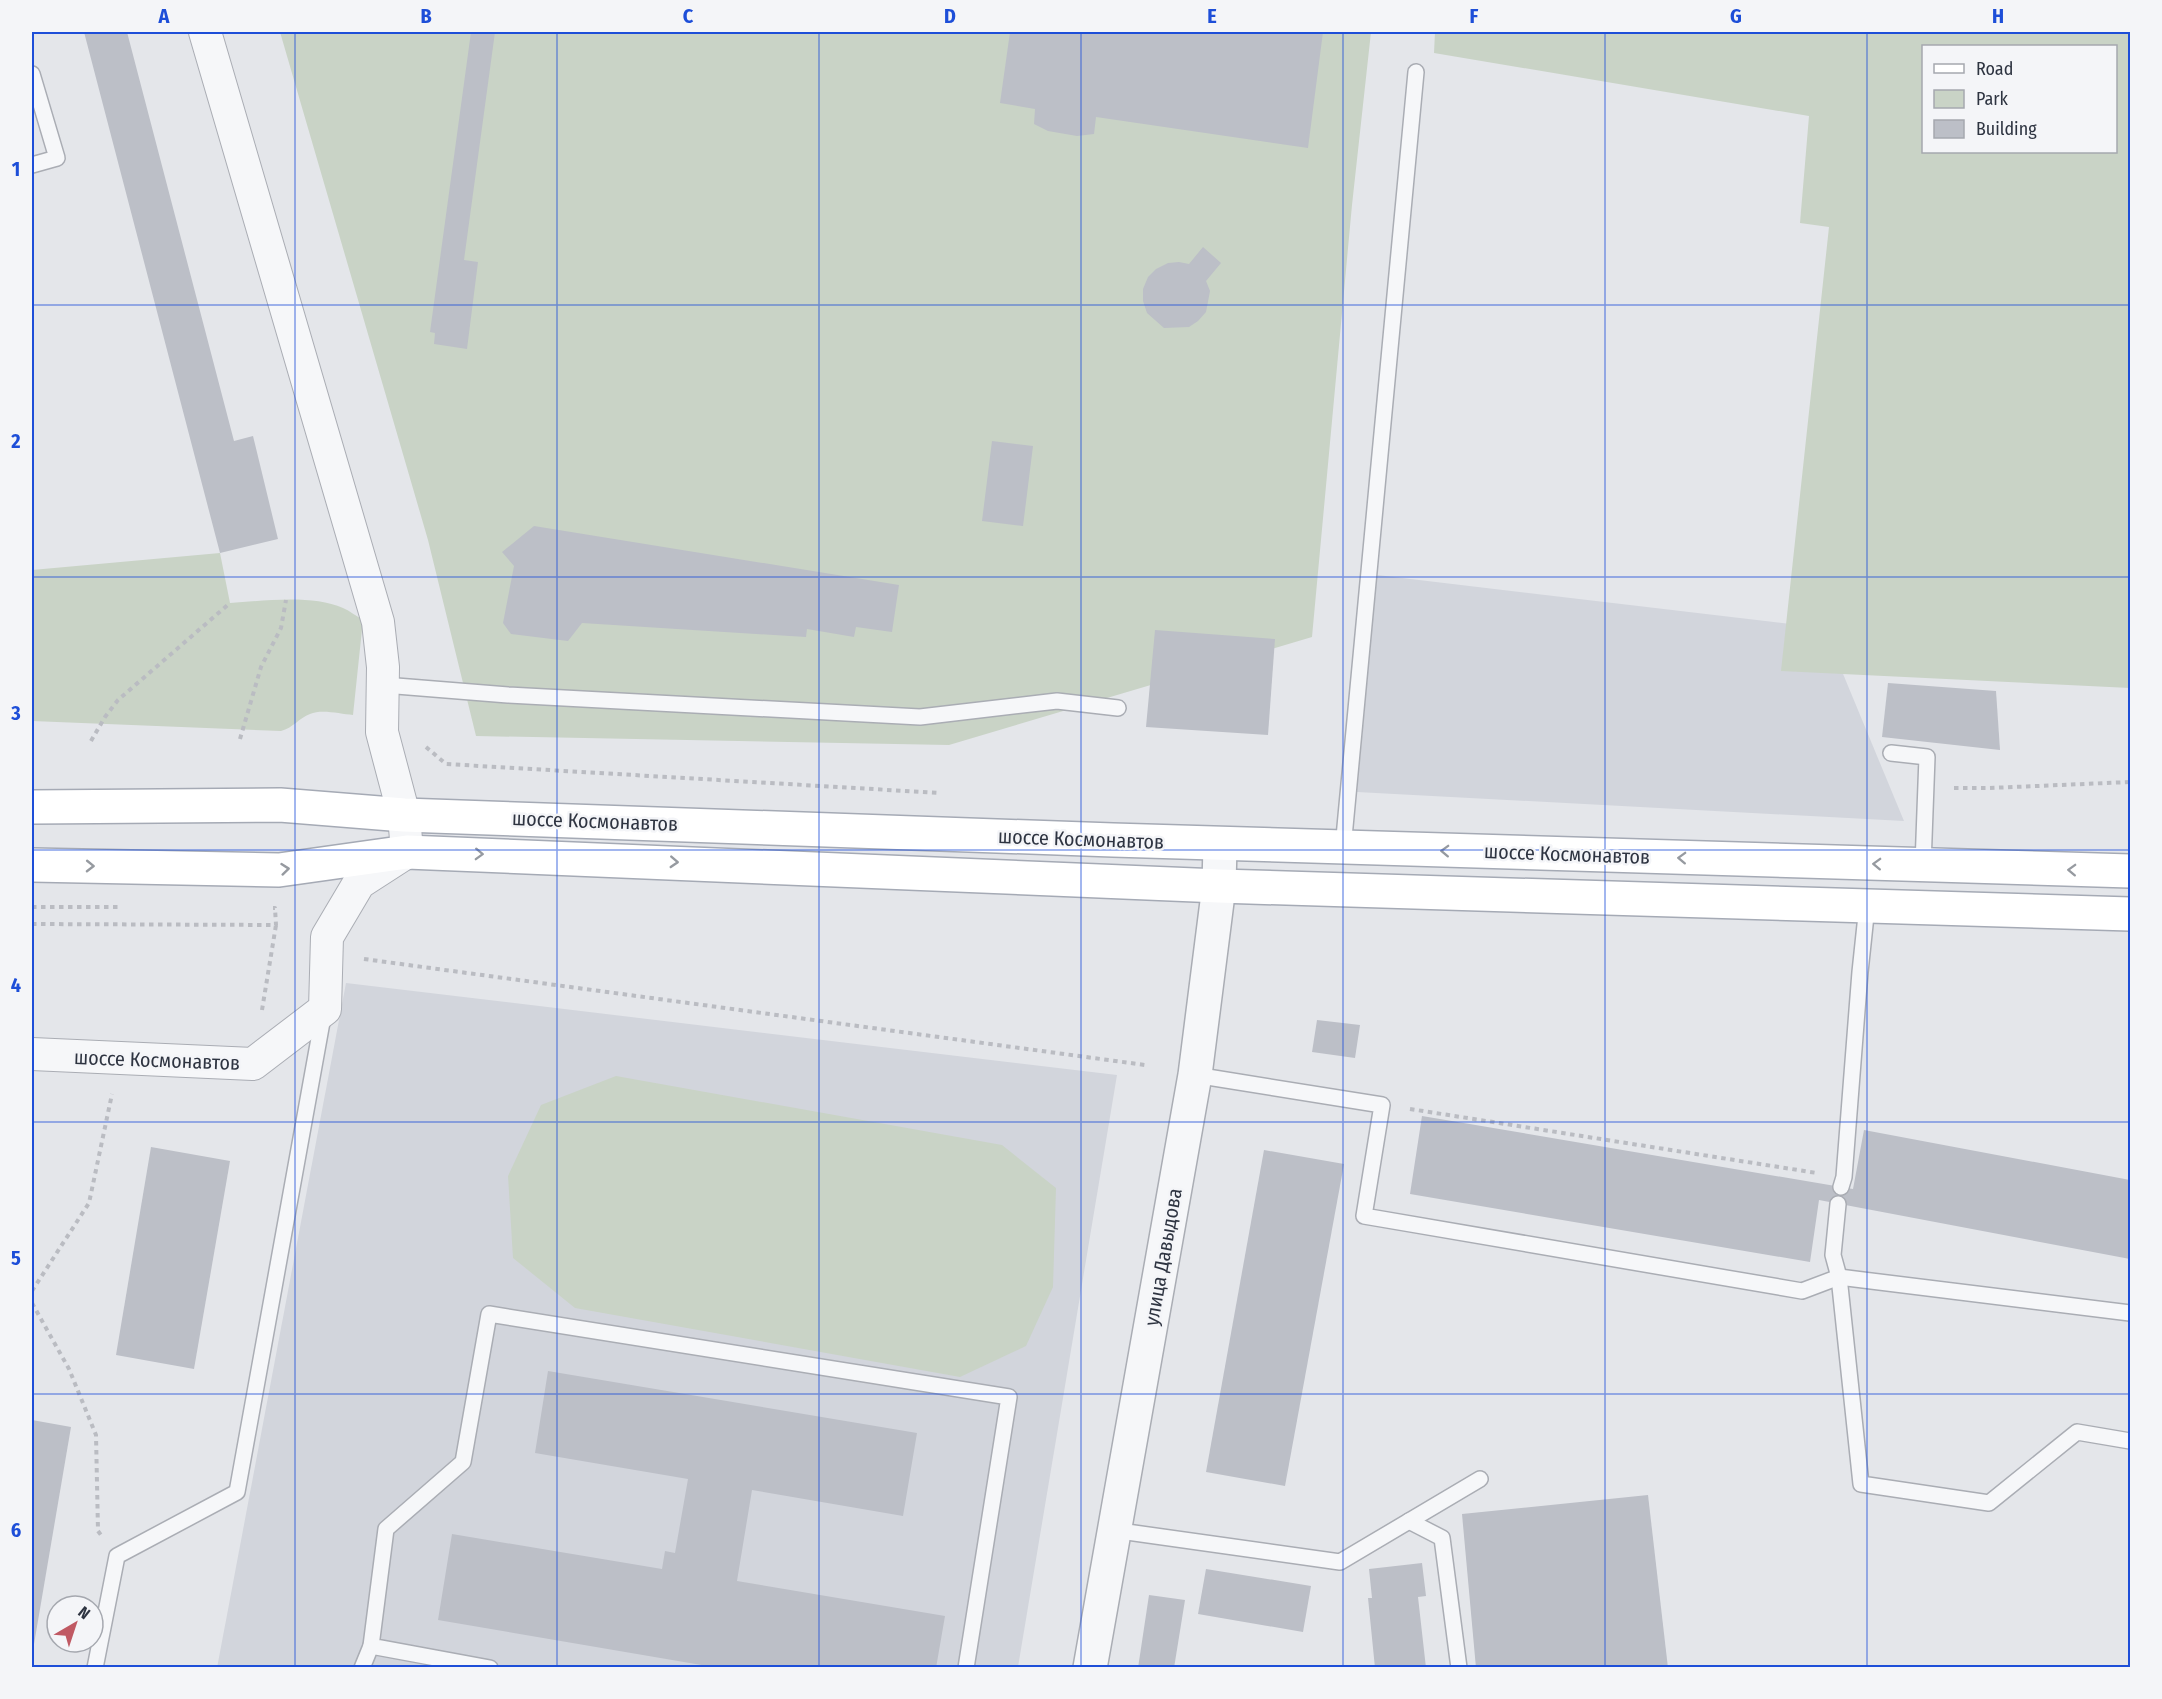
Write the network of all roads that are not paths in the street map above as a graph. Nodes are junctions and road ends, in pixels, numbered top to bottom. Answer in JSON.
{"nodes":[{"id":1,"x":205,"y":32,"type":"edge"},
{"id":2,"x":1416,"y":72,"type":"dead end"},
{"id":3,"x":32,"y":74,"type":"edge"},
{"id":4,"x":32,"y":165,"type":"edge"},
{"id":5,"x":384,"y":685,"type":"junction"},
{"id":6,"x":1118,"y":708,"type":"dead end"},
{"id":7,"x":1891,"y":753,"type":"dead end"},
{"id":8,"x":32,"y":807,"type":"edge"},
{"id":9,"x":404,"y":815,"type":"junction"},
{"id":10,"x":1220,"y":844,"type":"junction"},
{"id":11,"x":1343,"y":848,"type":"junction"},
{"id":12,"x":1924,"y":851,"type":"junction"},
{"id":13,"x":407,"y":852,"type":"junction"},
{"id":14,"x":32,"y":865,"type":"edge"},
{"id":15,"x":2130,"y":871,"type":"edge"},
{"id":16,"x":1219,"y":886,"type":"junction"},
{"id":17,"x":1867,"y":906,"type":"junction"},
{"id":18,"x":2130,"y":914,"type":"edge"},
{"id":19,"x":325,"y":1009,"type":"junction"},
{"id":20,"x":32,"y":1054,"type":"edge"},
{"id":21,"x":1196,"y":1075,"type":"junction"},
{"id":22,"x":1842,"y":1182,"type":"road end"},
{"id":23,"x":1838,"y":1204,"type":"dead end"},
{"id":24,"x":1839,"y":1277,"type":"junction"},
{"id":25,"x":2130,"y":1313,"type":"edge"},
{"id":26,"x":2130,"y":1441,"type":"edge"},
{"id":27,"x":1480,"y":1479,"type":"dead end"},
{"id":28,"x":1409,"y":1521,"type":"junction"},
{"id":29,"x":1113,"y":1530,"type":"junction"},
{"id":30,"x":371,"y":1646,"type":"junction"},
{"id":31,"x":95,"y":1668,"type":"edge"},
{"id":32,"x":362,"y":1668,"type":"edge"},
{"id":33,"x":490,"y":1668,"type":"edge"},
{"id":34,"x":966,"y":1668,"type":"edge"},
{"id":35,"x":1090,"y":1668,"type":"edge"},
{"id":36,"x":1459,"y":1668,"type":"edge"}],
"edges":[{"from":1,"to":5,"type":"street"},
{"from":2,"to":11,"type":"lane"},
{"from":3,"to":4,"type":"lane"},
{"from":5,"to":6,"type":"lane"},
{"from":5,"to":9,"type":"street"},
{"from":7,"to":12,"type":"lane"},
{"from":8,"to":9,"type":"main road","name":"шоссе Космонавтов"},
{"from":9,"to":10,"type":"main road","name":"шоссе Космонавтов"},
{"from":9,"to":13,"type":"street"},
{"from":10,"to":11,"type":"main road","name":"шоссе Космонавтов"},
{"from":10,"to":16,"type":"street","name":"улица Давыдова"},
{"from":12,"to":11,"type":"main road","name":"шоссе Космонавтов","one_way":true},
{"from":15,"to":12,"type":"main road","name":"шоссе Космонавтов","one_way":true},
{"from":14,"to":13,"type":"main road","name":"шоссе Космонавтов","one_way":true},
{"from":13,"to":16,"type":"main road","name":"шоссе Космонавтов","one_way":true},
{"from":13,"to":19,"type":"street"},
{"from":16,"to":17,"type":"main road","name":"шоссе Космонавтов"},
{"from":16,"to":21,"type":"street","name":"улица Давыдова"},
{"from":17,"to":18,"type":"main road","name":"шоссе Космонавтов"},
{"from":17,"to":22,"type":"lane"},
{"from":19,"to":20,"type":"street","name":"шоссе Космонавтов"},
{"from":19,"to":31,"type":"lane"},
{"from":21,"to":24,"type":"lane"},
{"from":21,"to":29,"type":"street","name":"улица Давыдова"},
{"from":23,"to":24,"type":"lane"},
{"from":24,"to":25,"type":"lane"},
{"from":24,"to":26,"type":"lane"},
{"from":27,"to":28,"type":"lane"},
{"from":28,"to":29,"type":"lane"},
{"from":28,"to":36,"type":"lane"},
{"from":29,"to":35,"type":"street","name":"улица Давыдова"},
{"from":30,"to":32,"type":"lane"},
{"from":30,"to":33,"type":"lane"},
{"from":30,"to":34,"type":"lane"}]}
